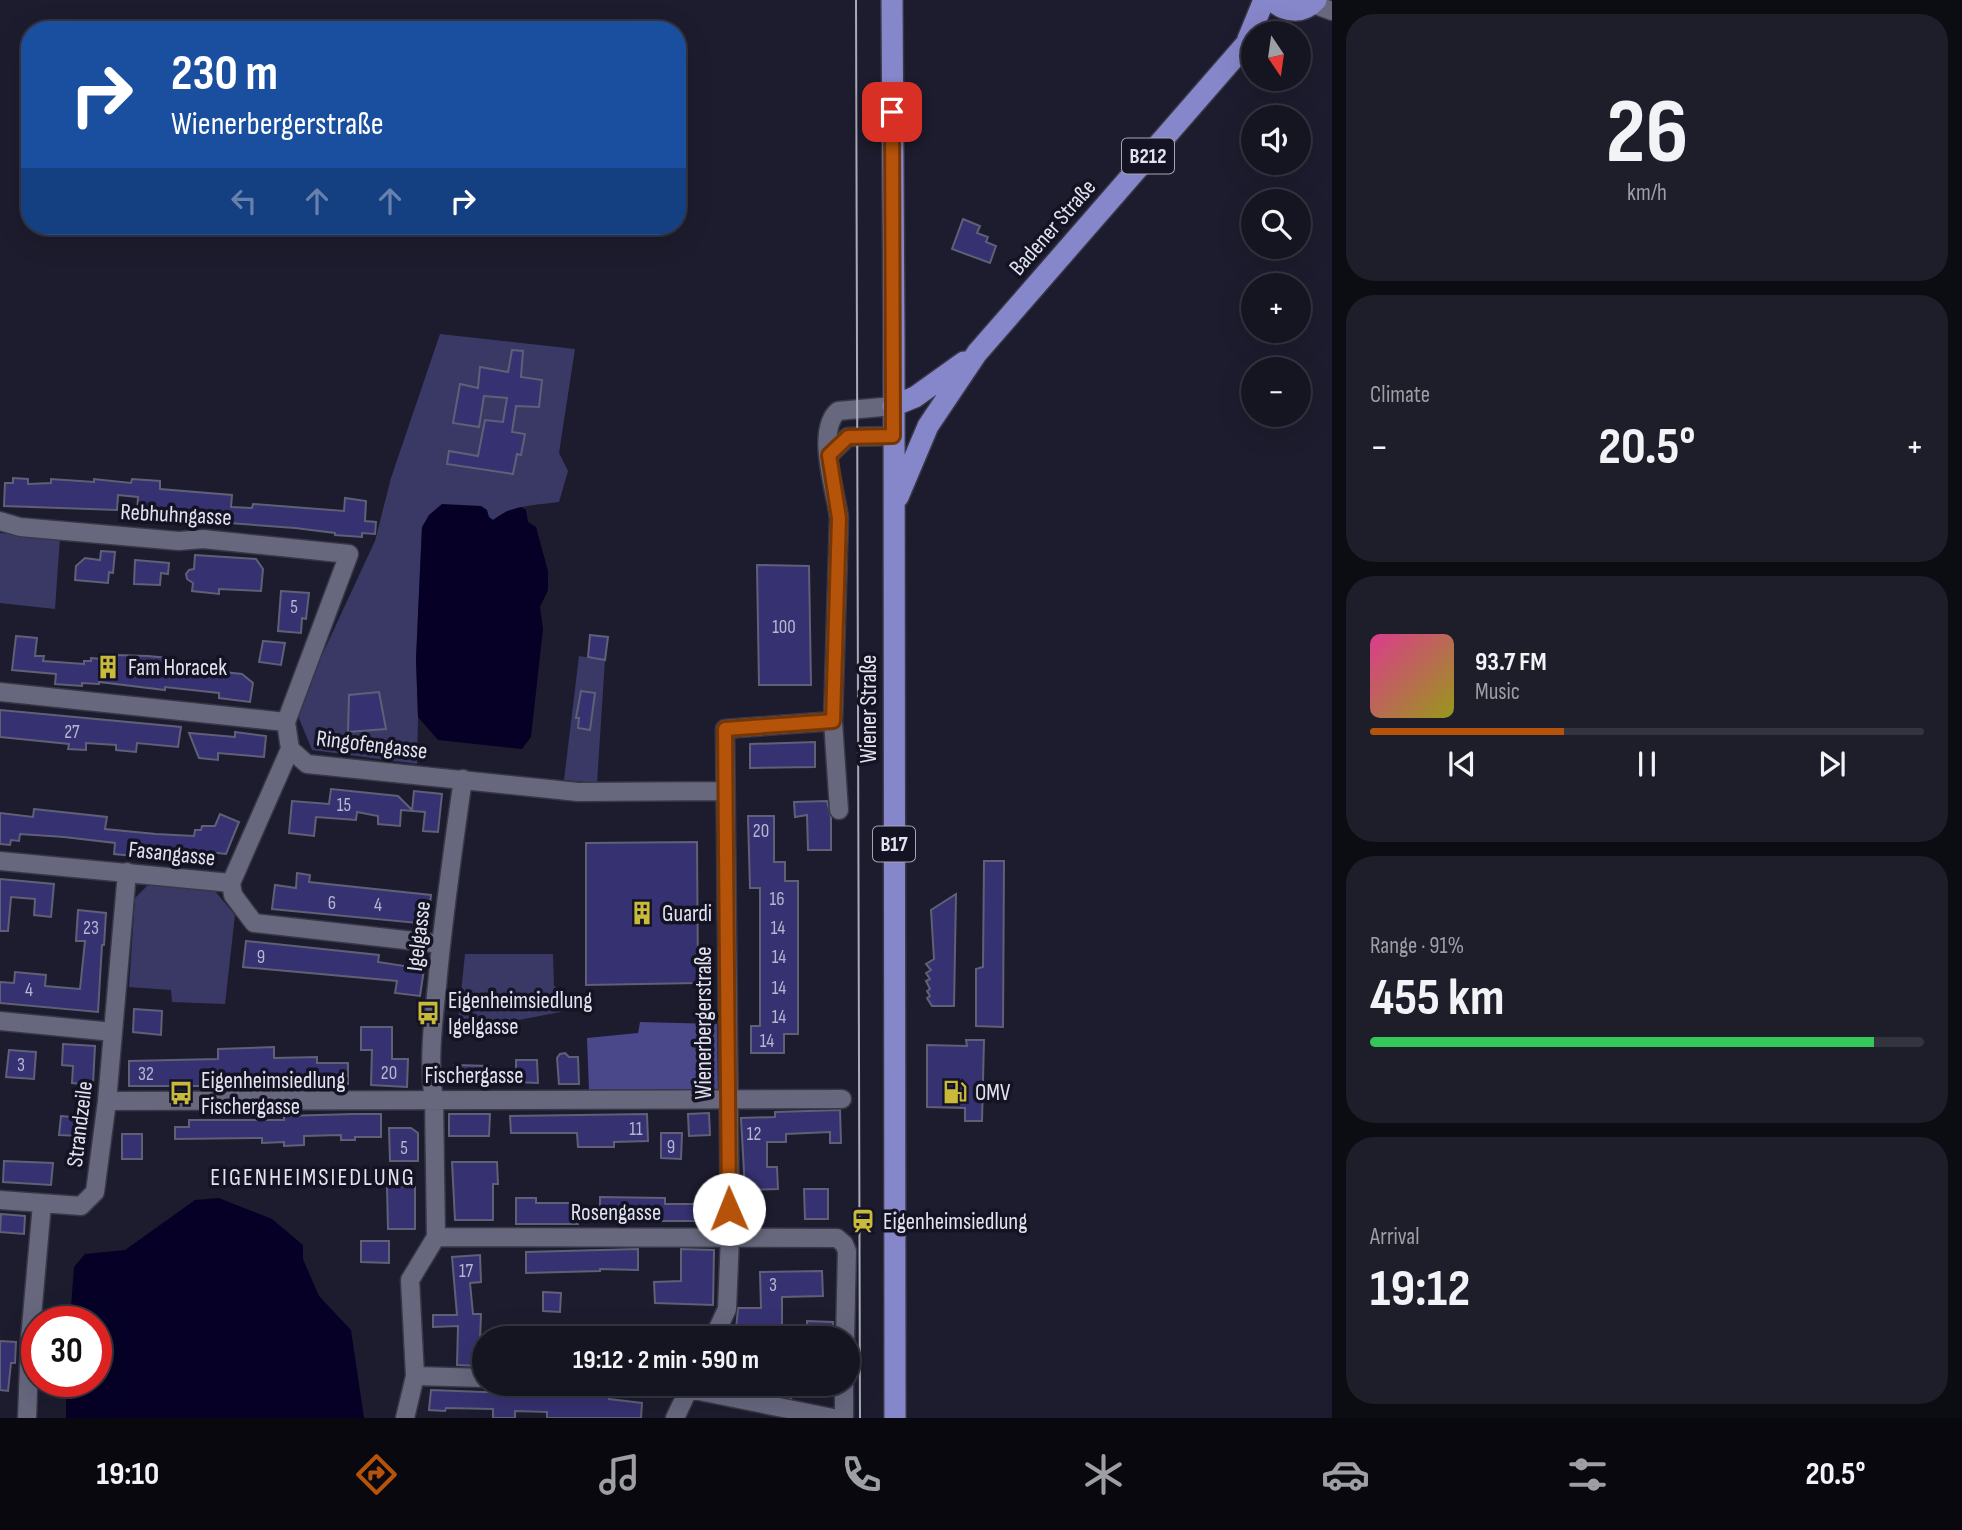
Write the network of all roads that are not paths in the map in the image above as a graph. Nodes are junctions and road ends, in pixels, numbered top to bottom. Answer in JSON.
{"nodes":[{"id":1,"x":892,"y":0,"type":"edge"},
{"id":2,"x":1264,"y":0,"type":"edge"},
{"id":3,"x":1279,"y":5,"type":"edge"},
{"id":4,"x":1320,"y":5,"type":"edge"},
{"id":5,"x":1258,"y":21,"type":"edge"},
{"id":6,"x":1266,"y":21,"type":"edge"},
{"id":7,"x":1241,"y":50,"type":"edge"},
{"id":8,"x":976,"y":353,"type":"junction"},
{"id":9,"x":893,"y":406,"type":"junction"},
{"id":10,"x":893,"y":436,"type":"junction"},
{"id":11,"x":829,"y":455,"type":"junction"},
{"id":12,"x":894,"y":508,"type":"junction"},
{"id":13,"x":0,"y":521,"type":"edge"},
{"id":14,"x":0,"y":692,"type":"edge"},
{"id":15,"x":833,"y":721,"type":"junction"},
{"id":16,"x":286,"y":722,"type":"junction"},
{"id":17,"x":290,"y":749,"type":"junction"},
{"id":18,"x":463,"y":779,"type":"junction"},
{"id":19,"x":725,"y":791,"type":"junction"},
{"id":20,"x":839,"y":810,"type":"dead end"},
{"id":21,"x":0,"y":861,"type":"edge"},
{"id":22,"x":127,"y":872,"type":"junction"},
{"id":23,"x":231,"y":883,"type":"junction"},
{"id":24,"x":441,"y":944,"type":"junction"},
{"id":25,"x":0,"y":1021,"type":"edge"},
{"id":26,"x":113,"y":1032,"type":"junction"},
{"id":27,"x":434,"y":1099,"type":"junction"},
{"id":28,"x":842,"y":1099,"type":"dead end"},
{"id":29,"x":728,"y":1100,"type":"junction"},
{"id":30,"x":107,"y":1101,"type":"junction"},
{"id":31,"x":0,"y":1200,"type":"edge"},
{"id":32,"x":42,"y":1203,"type":"junction"},
{"id":33,"x":436,"y":1237,"type":"junction"},
{"id":34,"x":730,"y":1237,"type":"junction"},
{"id":35,"x":719,"y":1326,"type":"edge"},
{"id":36,"x":845,"y":1326,"type":"edge"},
{"id":37,"x":415,"y":1376,"type":"junction"},
{"id":38,"x":472,"y":1378,"type":"edge"},
{"id":39,"x":686,"y":1396,"type":"edge"},
{"id":40,"x":732,"y":1396,"type":"edge"},
{"id":41,"x":844,"y":1396,"type":"edge"},
{"id":42,"x":27,"y":1418,"type":"edge"},
{"id":43,"x":405,"y":1418,"type":"edge"},
{"id":44,"x":675,"y":1418,"type":"edge"},
{"id":45,"x":833,"y":1418,"type":"edge"},
{"id":46,"x":844,"y":1418,"type":"edge"},
{"id":47,"x":895,"y":1418,"type":"edge"}],
"edges":[{"from":1,"to":9,"type":"main road","name":"Wiener Straße","number":"B17"},
{"from":2,"to":5,"type":"main road","name":"Badener Straße","number":"B212"},
{"from":3,"to":4,"type":"main road","number":"B212"},
{"from":3,"to":6,"type":"main road","name":"Badener Straße","number":"B212"},
{"from":7,"to":8,"type":"main road","name":"Badener Straße","number":"B212"},
{"from":8,"to":9,"type":"main road","number":"B212"},
{"from":8,"to":12,"type":"main road","number":"B212"},
{"from":9,"to":10,"type":"main road","name":"Wiener Straße","number":"B17"},
{"from":9,"to":11,"type":"street"},
{"from":10,"to":11,"type":"street"},
{"from":10,"to":12,"type":"main road","name":"Wiener Straße","number":"B17"},
{"from":11,"to":15,"type":"street"},
{"from":12,"to":47,"type":"main road","name":"Wiener Straße","number":"B17"},
{"from":13,"to":16,"type":"street","name":"Rebhuhngasse"},
{"from":14,"to":16,"type":"street","name":"Ringofengasse"},
{"from":15,"to":19,"type":"street","name":"Wienerbergerstraße"},
{"from":15,"to":20,"type":"street"},
{"from":16,"to":17,"type":"street","name":"Ringofengasse"},
{"from":17,"to":18,"type":"street","name":"Ringofengasse"},
{"from":17,"to":23,"type":"street"},
{"from":18,"to":19,"type":"street","name":"Ringofengasse"},
{"from":18,"to":24,"type":"street","name":"Igelgasse"},
{"from":19,"to":29,"type":"street","name":"Wienerbergerstraße"},
{"from":21,"to":22,"type":"street","name":"Fasangasse"},
{"from":22,"to":23,"type":"street","name":"Fasangasse"},
{"from":22,"to":26,"type":"street","name":"Strandzeile"},
{"from":23,"to":24,"type":"street","name":"Fasangasse"},
{"from":24,"to":27,"type":"street","name":"Igelgasse"},
{"from":25,"to":26,"type":"street"},
{"from":26,"to":30,"type":"street","name":"Strandzeile"},
{"from":27,"to":29,"type":"street","name":"Fischergasse"},
{"from":27,"to":30,"type":"street","name":"Fischergasse"},
{"from":27,"to":33,"type":"street","name":"Igelgasse"},
{"from":28,"to":29,"type":"street","name":"Fischergasse"},
{"from":29,"to":34,"type":"street","name":"Wienerbergerstraße"},
{"from":30,"to":32,"type":"street","name":"Strandzeile"},
{"from":31,"to":32,"type":"street","name":"Strandzeile"},
{"from":32,"to":42,"type":"street"},
{"from":33,"to":34,"type":"street","name":"Rosengasse"},
{"from":33,"to":37,"type":"street"},
{"from":34,"to":35,"type":"street","name":"Wienerbergerstraße"},
{"from":34,"to":36,"type":"street","name":"Rosengasse"},
{"from":37,"to":38,"type":"street"},
{"from":37,"to":43,"type":"street"},
{"from":39,"to":44,"type":"street"},
{"from":40,"to":45,"type":"street"},
{"from":41,"to":46,"type":"street"}]}
